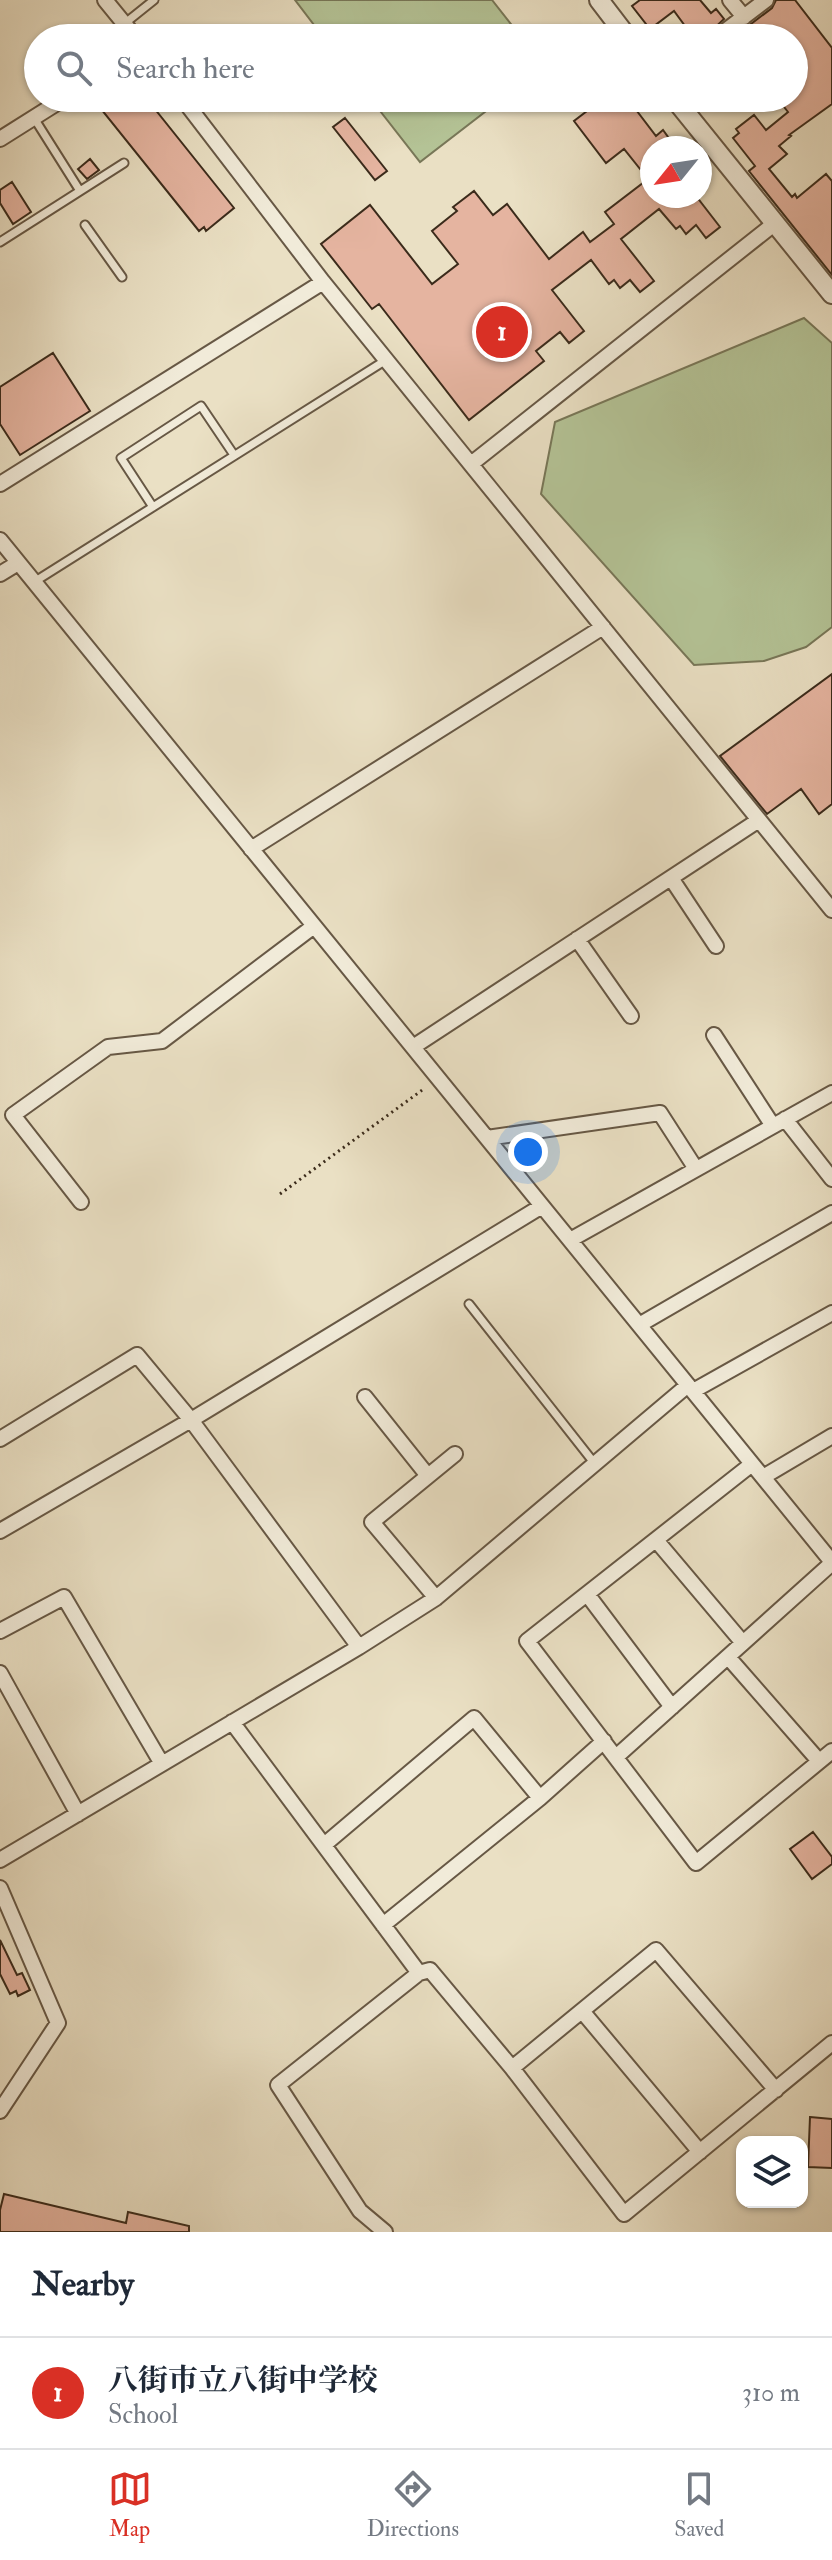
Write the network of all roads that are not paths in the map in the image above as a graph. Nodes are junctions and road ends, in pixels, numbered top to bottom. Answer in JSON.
{"nodes":[{"id":1,"x":105,"y":0,"type":"edge"},
{"id":2,"x":154,"y":0,"type":"edge"},
{"id":3,"x":599,"y":0,"type":"edge"},
{"id":4,"x":730,"y":0,"type":"edge"},
{"id":5,"x":766,"y":0,"type":"edge"},
{"id":6,"x":744,"y":17,"type":"junction"},
{"id":7,"x":124,"y":24,"type":"joint"},
{"id":8,"x":617,"y":24,"type":"edge"},
{"id":9,"x":735,"y":24,"type":"edge"},
{"id":10,"x":43,"y":112,"type":"edge"},
{"id":11,"x":193,"y":112,"type":"edge"},
{"id":12,"x":685,"y":112,"type":"edge"},
{"id":13,"x":34,"y":118,"type":"junction"},
{"id":14,"x":0,"y":139,"type":"edge"},
{"id":15,"x":124,"y":163,"type":"dead end"},
{"id":16,"x":80,"y":191,"type":"junction"},
{"id":17,"x":774,"y":224,"type":"junction"},
{"id":18,"x":85,"y":225,"type":"dead end"},
{"id":19,"x":0,"y":242,"type":"edge"},
{"id":20,"x":122,"y":277,"type":"dead end"},
{"id":21,"x":323,"y":282,"type":"junction"},
{"id":22,"x":832,"y":294,"type":"edge"},
{"id":23,"x":386,"y":360,"type":"junction"},
{"id":24,"x":234,"y":455,"type":"junction"},
{"id":25,"x":471,"y":464,"type":"junction"},
{"id":26,"x":0,"y":484,"type":"edge"},
{"id":27,"x":153,"y":507,"type":"junction"},
{"id":28,"x":0,"y":540,"type":"edge"},
{"id":29,"x":18,"y":563,"type":"junction"},
{"id":30,"x":0,"y":574,"type":"edge"},
{"id":31,"x":34,"y":582,"type":"junction"},
{"id":32,"x":603,"y":627,"type":"junction"},
{"id":33,"x":759,"y":820,"type":"junction"},
{"id":34,"x":251,"y":849,"type":"junction"},
{"id":35,"x":671,"y":878,"type":"junction"},
{"id":36,"x":832,"y":910,"type":"edge"},
{"id":37,"x":314,"y":926,"type":"junction"},
{"id":38,"x":577,"y":939,"type":"junction"},
{"id":39,"x":716,"y":946,"type":"dead end"},
{"id":40,"x":631,"y":1016,"type":"dead end"},
{"id":41,"x":714,"y":1035,"type":"dead end"},
{"id":42,"x":413,"y":1047,"type":"junction"},
{"id":43,"x":832,"y":1093,"type":"edge"},
{"id":44,"x":779,"y":1122,"type":"junction"},
{"id":45,"x":487,"y":1138,"type":"junction"},
{"id":46,"x":696,"y":1169,"type":"junction"},
{"id":47,"x":832,"y":1179,"type":"edge"},
{"id":48,"x":81,"y":1202,"type":"dead end"},
{"id":49,"x":542,"y":1206,"type":"junction"},
{"id":50,"x":832,"y":1213,"type":"edge"},
{"id":51,"x":570,"y":1240,"type":"junction"},
{"id":52,"x":469,"y":1304,"type":"dead end"},
{"id":53,"x":832,"y":1313,"type":"edge"},
{"id":54,"x":639,"y":1325,"type":"junction"},
{"id":55,"x":690,"y":1388,"type":"junction"},
{"id":56,"x":365,"y":1397,"type":"dead end"},
{"id":57,"x":191,"y":1420,"type":"junction"},
{"id":58,"x":832,"y":1436,"type":"edge"},
{"id":59,"x":0,"y":1439,"type":"edge"},
{"id":60,"x":455,"y":1454,"type":"dead end"},
{"id":61,"x":595,"y":1464,"type":"junction"},
{"id":62,"x":752,"y":1464,"type":"junction"},
{"id":63,"x":428,"y":1476,"type":"junction"},
{"id":64,"x":763,"y":1477,"type":"junction"},
{"id":65,"x":0,"y":1531,"type":"edge"},
{"id":66,"x":656,"y":1540,"type":"junction"},
{"id":67,"x":832,"y":1563,"type":"edge"},
{"id":68,"x":587,"y":1594,"type":"junction"},
{"id":69,"x":436,"y":1598,"type":"junction"},
{"id":70,"x":0,"y":1631,"type":"edge"},
{"id":71,"x":743,"y":1643,"type":"junction"},
{"id":72,"x":359,"y":1647,"type":"junction"},
{"id":73,"x":728,"y":1657,"type":"junction"},
{"id":74,"x":0,"y":1673,"type":"edge"},
{"id":75,"x":672,"y":1707,"type":"junction"},
{"id":76,"x":232,"y":1722,"type":"junction"},
{"id":77,"x":604,"y":1741,"type":"junction"},
{"id":78,"x":832,"y":1751,"type":"edge"},
{"id":79,"x":616,"y":1757,"type":"junction"},
{"id":80,"x":819,"y":1761,"type":"junction"},
{"id":81,"x":162,"y":1764,"type":"junction"},
{"id":82,"x":540,"y":1798,"type":"junction"},
{"id":83,"x":78,"y":1814,"type":"junction"},
{"id":84,"x":324,"y":1845,"type":"junction"},
{"id":85,"x":1,"y":1857,"type":"edge"},
{"id":86,"x":0,"y":1888,"type":"edge"},
{"id":87,"x":383,"y":1925,"type":"junction"},
{"id":88,"x":419,"y":1973,"type":"junction"},
{"id":89,"x":582,"y":2011,"type":"junction"},
{"id":90,"x":832,"y":2043,"type":"edge"},
{"id":91,"x":512,"y":2068,"type":"junction"},
{"id":92,"x":776,"y":2090,"type":"junction"},
{"id":93,"x":0,"y":2111,"type":"edge"},
{"id":94,"x":700,"y":2152,"type":"junction"},
{"id":95,"x":385,"y":2232,"type":"edge"}],
"edges":[{"from":1,"to":7,"type":"street"},
{"from":2,"to":7,"type":"lane"},
{"from":3,"to":8,"type":"street"},
{"from":4,"to":6,"type":"street"},
{"from":5,"to":6,"type":"street"},
{"from":6,"to":9,"type":"street"},
{"from":10,"to":13,"type":"street"},
{"from":11,"to":21,"type":"street"},
{"from":12,"to":17,"type":"street"},
{"from":13,"to":14,"type":"street"},
{"from":13,"to":16,"type":"lane"},
{"from":15,"to":16,"type":"lane"},
{"from":16,"to":19,"type":"lane"},
{"from":17,"to":22,"type":"street"},
{"from":17,"to":25,"type":"street"},
{"from":18,"to":20,"type":"lane"},
{"from":21,"to":23,"type":"street"},
{"from":21,"to":26,"type":"street"},
{"from":23,"to":24,"type":"lane"},
{"from":23,"to":25,"type":"street"},
{"from":24,"to":27,"type":"lane"},
{"from":24,"to":27,"type":"lane"},
{"from":25,"to":32,"type":"street"},
{"from":27,"to":31,"type":"lane"},
{"from":28,"to":29,"type":"street"},
{"from":29,"to":30,"type":"street"},
{"from":29,"to":31,"type":"street"},
{"from":31,"to":34,"type":"street"},
{"from":32,"to":33,"type":"street"},
{"from":32,"to":34,"type":"street"},
{"from":33,"to":35,"type":"street"},
{"from":33,"to":36,"type":"street"},
{"from":34,"to":37,"type":"street"},
{"from":35,"to":38,"type":"street"},
{"from":35,"to":39,"type":"street"},
{"from":37,"to":42,"type":"street"},
{"from":37,"to":48,"type":"street"},
{"from":38,"to":40,"type":"street"},
{"from":38,"to":42,"type":"street"},
{"from":41,"to":44,"type":"street"},
{"from":42,"to":45,"type":"street"},
{"from":43,"to":44,"type":"street"},
{"from":44,"to":46,"type":"street"},
{"from":44,"to":47,"type":"street"},
{"from":45,"to":46,"type":"street"},
{"from":45,"to":49,"type":"street"},
{"from":46,"to":51,"type":"street"},
{"from":49,"to":51,"type":"street"},
{"from":49,"to":57,"type":"street"},
{"from":50,"to":54,"type":"street"},
{"from":51,"to":54,"type":"street"},
{"from":52,"to":61,"type":"lane"},
{"from":53,"to":55,"type":"street"},
{"from":54,"to":55,"type":"street"},
{"from":55,"to":61,"type":"street"},
{"from":55,"to":62,"type":"street"},
{"from":56,"to":63,"type":"street"},
{"from":57,"to":59,"type":"street"},
{"from":57,"to":65,"type":"street"},
{"from":57,"to":72,"type":"street"},
{"from":58,"to":64,"type":"street"},
{"from":60,"to":63,"type":"street"},
{"from":61,"to":69,"type":"street"},
{"from":62,"to":64,"type":"street"},
{"from":62,"to":66,"type":"street"},
{"from":63,"to":69,"type":"street"},
{"from":64,"to":67,"type":"street"},
{"from":66,"to":68,"type":"street"},
{"from":66,"to":71,"type":"street"},
{"from":67,"to":71,"type":"street"},
{"from":68,"to":75,"type":"street"},
{"from":68,"to":77,"type":"street"},
{"from":69,"to":72,"type":"street"},
{"from":70,"to":81,"type":"street"},
{"from":71,"to":73,"type":"street"},
{"from":72,"to":76,"type":"street"},
{"from":73,"to":75,"type":"street"},
{"from":73,"to":80,"type":"street"},
{"from":74,"to":83,"type":"street"},
{"from":75,"to":79,"type":"street"},
{"from":76,"to":81,"type":"street"},
{"from":76,"to":84,"type":"street"},
{"from":77,"to":79,"type":"street"},
{"from":77,"to":82,"type":"street"},
{"from":78,"to":80,"type":"street"},
{"from":79,"to":80,"type":"street"},
{"from":81,"to":83,"type":"street"},
{"from":82,"to":84,"type":"street"},
{"from":82,"to":87,"type":"street"},
{"from":83,"to":85,"type":"street"},
{"from":84,"to":87,"type":"street"},
{"from":86,"to":93,"type":"street"},
{"from":87,"to":88,"type":"street"},
{"from":88,"to":91,"type":"street"},
{"from":88,"to":95,"type":"street"},
{"from":89,"to":91,"type":"street"},
{"from":89,"to":92,"type":"street"},
{"from":89,"to":94,"type":"street"},
{"from":90,"to":92,"type":"street"},
{"from":91,"to":94,"type":"street"},
{"from":92,"to":94,"type":"street"}]}
